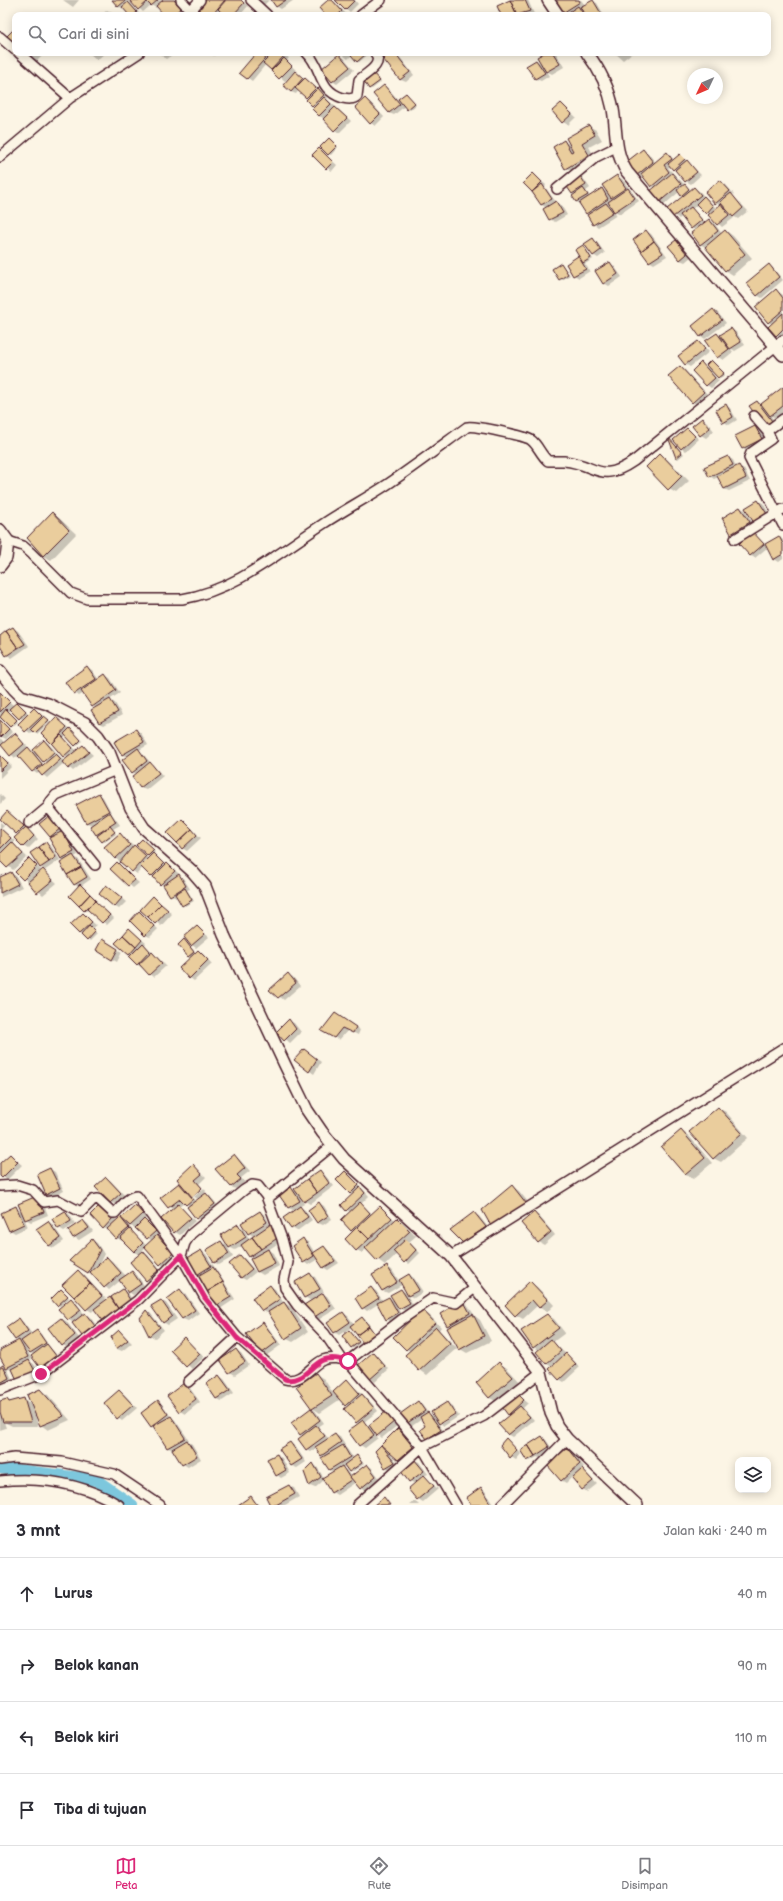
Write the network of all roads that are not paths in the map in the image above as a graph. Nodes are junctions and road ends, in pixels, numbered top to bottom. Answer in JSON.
{"nodes":[{"id":1,"x":181,"y":0,"type":"edge"},
{"id":2,"x":200,"y":0,"type":"edge"},
{"id":3,"x":251,"y":0,"type":"edge"},
{"id":4,"x":381,"y":0,"type":"edge"},
{"id":5,"x":548,"y":0,"type":"edge"},
{"id":6,"x":188,"y":12,"type":"edge"},
{"id":7,"x":190,"y":12,"type":"edge"},
{"id":8,"x":264,"y":12,"type":"edge"},
{"id":9,"x":365,"y":12,"type":"edge"},
{"id":10,"x":556,"y":12,"type":"edge"},
{"id":11,"x":0,"y":37,"type":"edge"},
{"id":12,"x":12,"y":47,"type":"edge"},
{"id":13,"x":22,"y":56,"type":"edge"},
{"id":14,"x":134,"y":56,"type":"edge"},
{"id":15,"x":313,"y":56,"type":"edge"},
{"id":16,"x":376,"y":56,"type":"edge"},
{"id":17,"x":589,"y":56,"type":"edge"},
{"id":18,"x":70,"y":98,"type":"junction"},
{"id":19,"x":616,"y":148,"type":"junction"},
{"id":20,"x":0,"y":157,"type":"edge"},
{"id":21,"x":558,"y":188,"type":"dead end"},
{"id":22,"x":781,"y":347,"type":"edge"},
{"id":23,"x":754,"y":416,"type":"dead end"},
{"id":24,"x":783,"y":419,"type":"edge"},
{"id":25,"x":767,"y":431,"type":"junction"},
{"id":26,"x":780,"y":511,"type":"edge"},
{"id":27,"x":783,"y":525,"type":"edge"},
{"id":28,"x":0,"y":530,"type":"edge"},
{"id":29,"x":735,"y":539,"type":"dead end"},
{"id":30,"x":8,"y":541,"type":"junction"},
{"id":31,"x":0,"y":566,"type":"edge"},
{"id":32,"x":0,"y":671,"type":"edge"},
{"id":33,"x":116,"y":770,"type":"junction"},
{"id":34,"x":48,"y":807,"type":"junction"},
{"id":35,"x":29,"y":823,"type":"dead end"},
{"id":36,"x":95,"y":864,"type":"dead end"},
{"id":37,"x":783,"y":1048,"type":"edge"},
{"id":38,"x":333,"y":1145,"type":"junction"},
{"id":39,"x":0,"y":1186,"type":"edge"},
{"id":40,"x":266,"y":1196,"type":"junction"},
{"id":41,"x":181,"y":1256,"type":"junction"},
{"id":42,"x":451,"y":1256,"type":"junction"},
{"id":43,"x":476,"y":1287,"type":"junction"},
{"id":44,"x":237,"y":1338,"type":"junction"},
{"id":45,"x":345,"y":1360,"type":"junction"},
{"id":46,"x":541,"y":1372,"type":"junction"},
{"id":47,"x":188,"y":1382,"type":"dead end"},
{"id":48,"x":0,"y":1390,"type":"edge"},
{"id":49,"x":568,"y":1440,"type":"junction"},
{"id":50,"x":422,"y":1447,"type":"junction"},
{"id":51,"x":0,"y":1460,"type":"edge"},
{"id":52,"x":0,"y":1481,"type":"edge"},
{"id":53,"x":119,"y":1505,"type":"edge"},
{"id":54,"x":160,"y":1505,"type":"edge"},
{"id":55,"x":357,"y":1505,"type":"edge"},
{"id":56,"x":456,"y":1505,"type":"edge"},
{"id":57,"x":502,"y":1505,"type":"edge"},
{"id":58,"x":637,"y":1505,"type":"edge"}],
"edges":[{"from":1,"to":6,"type":"street"},
{"from":2,"to":7,"type":"street"},
{"from":3,"to":8,"type":"street"},
{"from":4,"to":9,"type":"street"},
{"from":5,"to":10,"type":"street"},
{"from":11,"to":12,"type":"street"},
{"from":13,"to":18,"type":"street"},
{"from":14,"to":18,"type":"street"},
{"from":15,"to":16,"type":"street"},
{"from":17,"to":19,"type":"street"},
{"from":18,"to":20,"type":"street"},
{"from":19,"to":21,"type":"street"},
{"from":19,"to":22,"type":"street"},
{"from":22,"to":30,"type":"street"},
{"from":23,"to":25,"type":"street"},
{"from":24,"to":25,"type":"street"},
{"from":25,"to":26,"type":"street"},
{"from":26,"to":27,"type":"street"},
{"from":26,"to":29,"type":"street"},
{"from":28,"to":30,"type":"street"},
{"from":30,"to":31,"type":"street"},
{"from":32,"to":33,"type":"street"},
{"from":33,"to":34,"type":"street"},
{"from":33,"to":38,"type":"street"},
{"from":34,"to":35,"type":"street"},
{"from":34,"to":36,"type":"street"},
{"from":37,"to":42,"type":"street"},
{"from":38,"to":40,"type":"street"},
{"from":38,"to":42,"type":"street"},
{"from":39,"to":41,"type":"street"},
{"from":40,"to":41,"type":"street"},
{"from":40,"to":45,"type":"street"},
{"from":41,"to":44,"type":"street"},
{"from":41,"to":48,"type":"street"},
{"from":42,"to":43,"type":"street"},
{"from":43,"to":45,"type":"street"},
{"from":43,"to":46,"type":"street"},
{"from":44,"to":45,"type":"street"},
{"from":44,"to":47,"type":"street"},
{"from":45,"to":50,"type":"street"},
{"from":46,"to":49,"type":"street"},
{"from":46,"to":50,"type":"street"},
{"from":49,"to":57,"type":"street"},
{"from":49,"to":58,"type":"street"},
{"from":50,"to":55,"type":"street"},
{"from":50,"to":56,"type":"street"},
{"from":51,"to":54,"type":"street"},
{"from":52,"to":53,"type":"street"}]}
